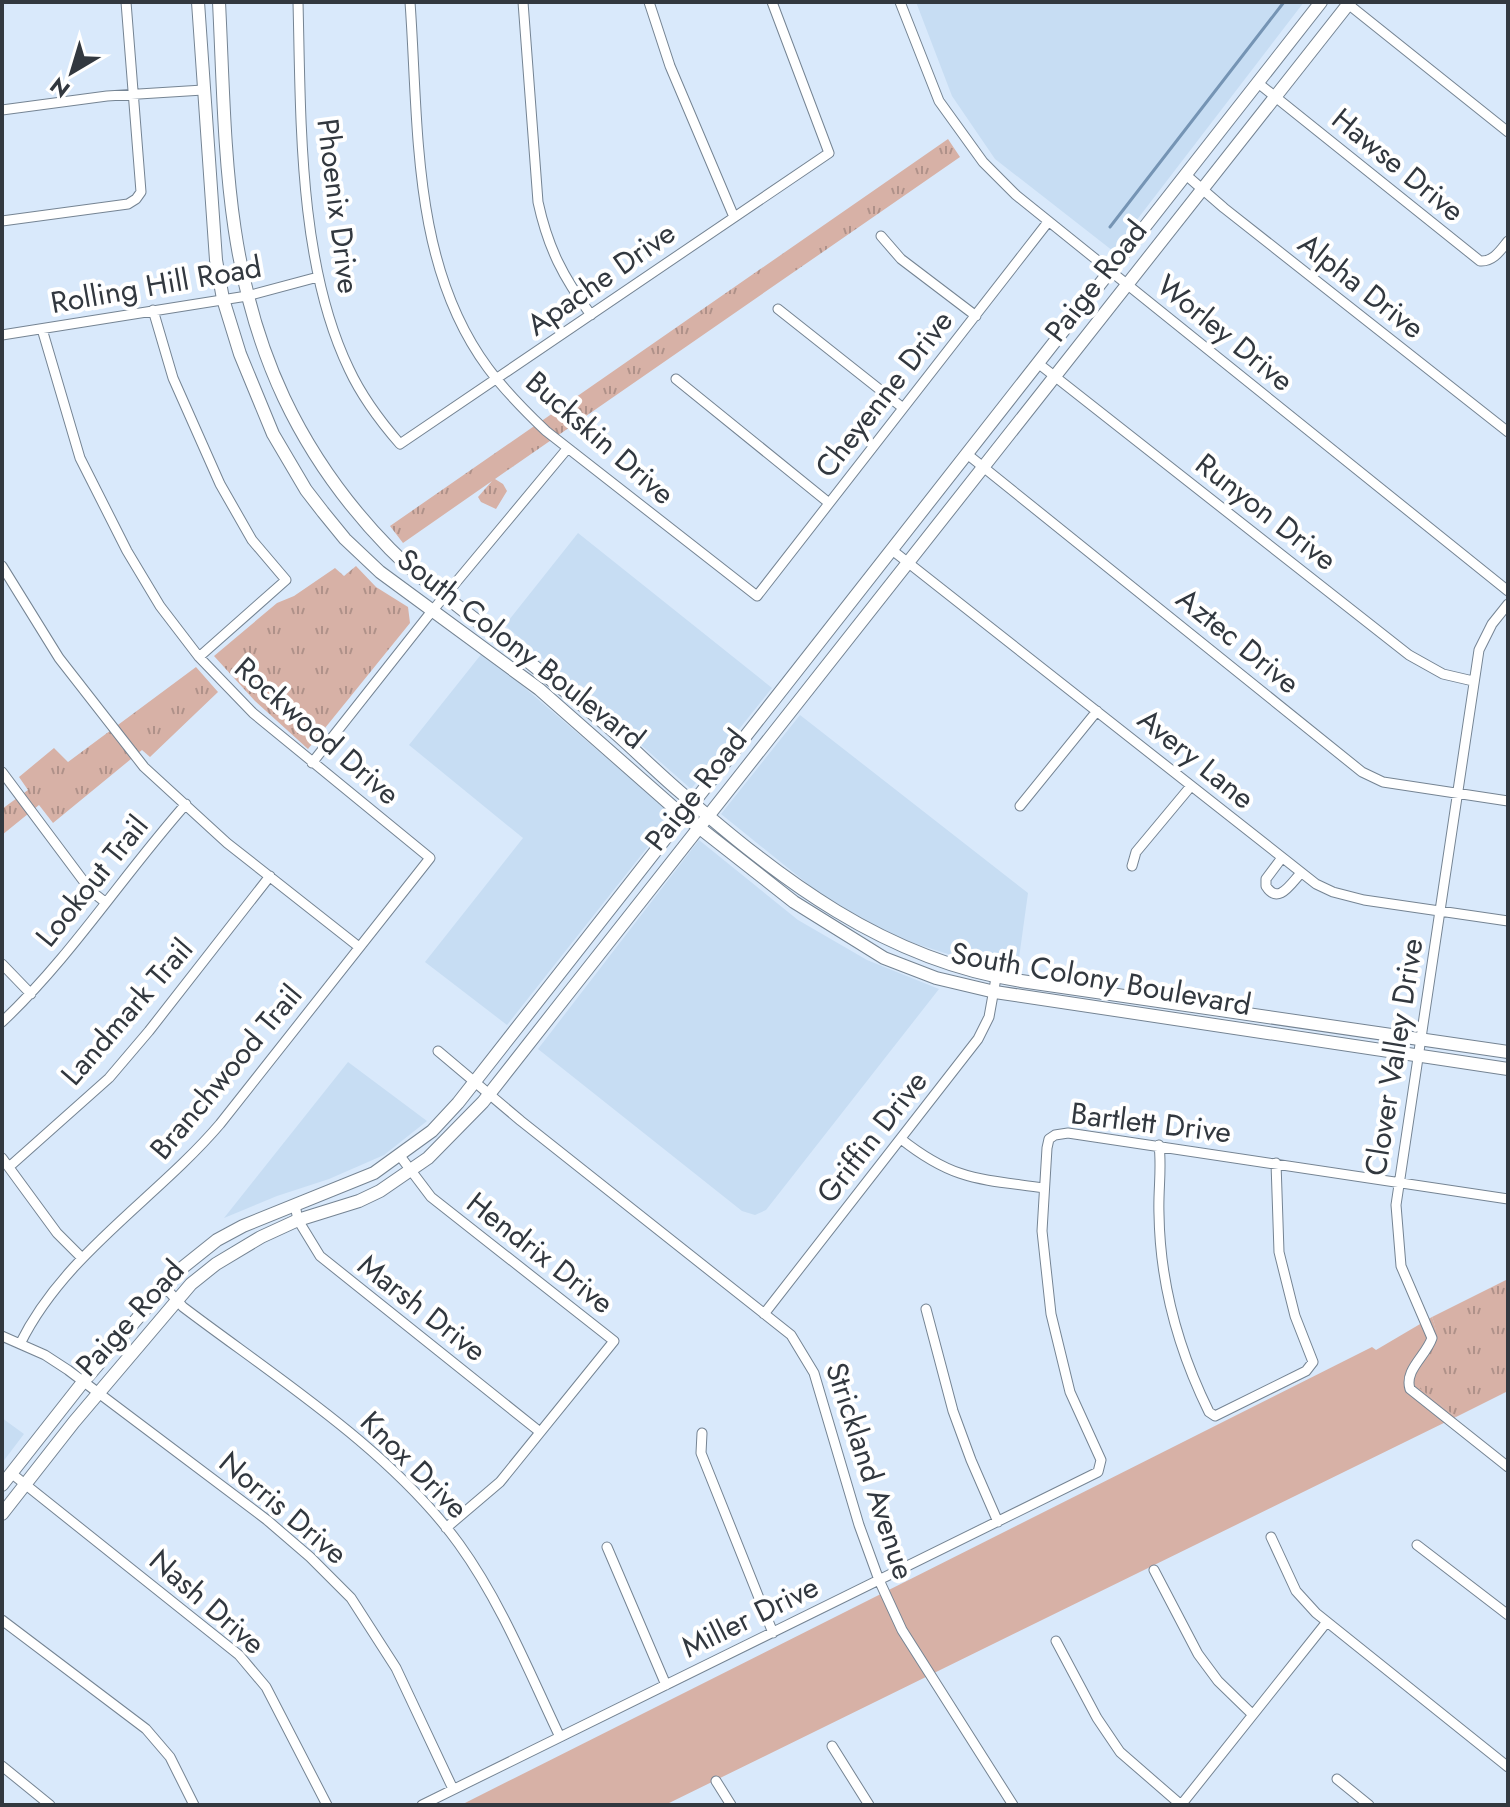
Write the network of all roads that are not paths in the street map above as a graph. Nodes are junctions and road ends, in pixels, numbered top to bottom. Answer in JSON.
{"nodes":[{"id":1,"x":126,"y":2,"type":"edge"},
{"id":2,"x":198,"y":2,"type":"edge"},
{"id":3,"x":219,"y":2,"type":"edge"},
{"id":4,"x":298,"y":2,"type":"edge"},
{"id":5,"x":410,"y":2,"type":"edge"},
{"id":6,"x":523,"y":2,"type":"edge"},
{"id":7,"x":649,"y":2,"type":"edge"},
{"id":8,"x":772,"y":2,"type":"edge"},
{"id":9,"x":900,"y":2,"type":"edge"},
{"id":10,"x":1321,"y":2,"type":"edge"},
{"id":11,"x":1349,"y":3,"type":"edge"},
{"id":12,"x":1258,"y":83,"type":"junction"},
{"id":13,"x":203,"y":90,"type":"junction"},
{"id":14,"x":134,"y":93,"type":"junction"},
{"id":15,"x":1276,"y":96,"type":"junction"},
{"id":16,"x":2,"y":110,"type":"edge"},
{"id":17,"x":1508,"y":132,"type":"edge"},
{"id":18,"x":1186,"y":175,"type":"junction"},
{"id":19,"x":1202,"y":189,"type":"junction"},
{"id":20,"x":734,"y":217,"type":"junction"},
{"id":21,"x":2,"y":221,"type":"edge"},
{"id":22,"x":1048,"y":222,"type":"junction"},
{"id":23,"x":881,"y":236,"type":"dead end"},
{"id":24,"x":1508,"y":241,"type":"edge"},
{"id":25,"x":1110,"y":272,"type":"junction"},
{"id":26,"x":318,"y":277,"type":"junction"},
{"id":27,"x":1126,"y":284,"type":"junction"},
{"id":28,"x":247,"y":296,"type":"junction"},
{"id":29,"x":223,"y":299,"type":"junction"},
{"id":30,"x":778,"y":309,"type":"dead end"},
{"id":31,"x":153,"y":310,"type":"junction"},
{"id":32,"x":591,"y":315,"type":"junction"},
{"id":33,"x":976,"y":316,"type":"junction"},
{"id":34,"x":42,"y":329,"type":"junction"},
{"id":35,"x":2,"y":335,"type":"edge"},
{"id":36,"x":1039,"y":364,"type":"junction"},
{"id":37,"x":1056,"y":377,"type":"junction"},
{"id":38,"x":676,"y":379,"type":"dead end"},
{"id":39,"x":498,"y":380,"type":"junction"},
{"id":40,"x":903,"y":408,"type":"junction"},
{"id":41,"x":1508,"y":432,"type":"edge"},
{"id":42,"x":400,"y":444,"type":"joint"},
{"id":43,"x":567,"y":449,"type":"junction"},
{"id":44,"x":967,"y":454,"type":"junction"},
{"id":45,"x":985,"y":468,"type":"junction"},
{"id":46,"x":829,"y":503,"type":"junction"},
{"id":47,"x":892,"y":550,"type":"junction"},
{"id":48,"x":908,"y":563,"type":"junction"},
{"id":49,"x":2,"y":566,"type":"edge"},
{"id":50,"x":1508,"y":591,"type":"edge"},
{"id":51,"x":445,"y":596,"type":"junction"},
{"id":52,"x":757,"y":596,"type":"joint"},
{"id":53,"x":1508,"y":604,"type":"edge"},
{"id":54,"x":432,"y":611,"type":"junction"},
{"id":55,"x":199,"y":657,"type":"junction"},
{"id":56,"x":548,"y":677,"type":"junction"},
{"id":57,"x":1473,"y":681,"type":"junction"},
{"id":58,"x":539,"y":689,"type":"junction"},
{"id":59,"x":772,"y":704,"type":"junction"},
{"id":60,"x":1097,"y":711,"type":"junction"},
{"id":61,"x":790,"y":713,"type":"junction"},
{"id":62,"x":607,"y":725,"type":"junction"},
{"id":63,"x":606,"y":746,"type":"junction"},
{"id":64,"x":312,"y":763,"type":"junction"},
{"id":65,"x":2,"y":772,"type":"edge"},
{"id":66,"x":1191,"y":786,"type":"junction"},
{"id":67,"x":1457,"y":793,"type":"junction"},
{"id":68,"x":1508,"y":801,"type":"edge"},
{"id":69,"x":694,"y":803,"type":"junction"},
{"id":70,"x":186,"y":804,"type":"junction"},
{"id":71,"x":1020,"y":806,"type":"dead end"},
{"id":72,"x":684,"y":815,"type":"junction"},
{"id":73,"x":709,"y":815,"type":"junction"},
{"id":74,"x":699,"y":827,"type":"junction"},
{"id":75,"x":430,"y":858,"type":"joint"},
{"id":76,"x":1281,"y":859,"type":"junction"},
{"id":77,"x":1132,"y":866,"type":"dead end"},
{"id":78,"x":1300,"y":874,"type":"junction"},
{"id":79,"x":270,"y":876,"type":"junction"},
{"id":80,"x":105,"y":902,"type":"junction"},
{"id":81,"x":1440,"y":910,"type":"junction"},
{"id":82,"x":1508,"y":921,"type":"edge"},
{"id":83,"x":855,"y":924,"type":"junction"},
{"id":84,"x":847,"y":937,"type":"junction"},
{"id":85,"x":582,"y":944,"type":"junction"},
{"id":86,"x":359,"y":947,"type":"junction"},
{"id":87,"x":911,"y":952,"type":"junction"},
{"id":88,"x":597,"y":957,"type":"junction"},
{"id":89,"x":2,"y":964,"type":"edge"},
{"id":90,"x":916,"y":971,"type":"junction"},
{"id":91,"x":996,"y":978,"type":"junction"},
{"id":92,"x":995,"y":992,"type":"junction"},
{"id":93,"x":31,"y":994,"type":"junction"},
{"id":94,"x":1171,"y":1004,"type":"junction"},
{"id":95,"x":1169,"y":1019,"type":"junction"},
{"id":96,"x":2,"y":1022,"type":"edge"},
{"id":97,"x":1420,"y":1041,"type":"junction"},
{"id":98,"x":438,"y":1051,"type":"dead end"},
{"id":99,"x":1508,"y":1052,"type":"edge"},
{"id":100,"x":1418,"y":1056,"type":"junction"},
{"id":101,"x":1508,"y":1069,"type":"edge"},
{"id":102,"x":474,"y":1082,"type":"junction"},
{"id":103,"x":489,"y":1095,"type":"junction"},
{"id":104,"x":901,"y":1139,"type":"junction"},
{"id":105,"x":1159,"y":1145,"type":"junction"},
{"id":106,"x":400,"y":1156,"type":"junction"},
{"id":107,"x":5,"y":1162,"type":"edge"},
{"id":108,"x":1276,"y":1163,"type":"junction"},
{"id":109,"x":411,"y":1171,"type":"junction"},
{"id":110,"x":1399,"y":1182,"type":"junction"},
{"id":111,"x":1044,"y":1188,"type":"junction"},
{"id":112,"x":1508,"y":1199,"type":"edge"},
{"id":113,"x":295,"y":1205,"type":"junction"},
{"id":114,"x":298,"y":1220,"type":"junction"},
{"id":115,"x":82,"y":1258,"type":"junction"},
{"id":116,"x":163,"y":1285,"type":"junction"},
{"id":117,"x":175,"y":1299,"type":"junction"},
{"id":118,"x":926,"y":1309,"type":"dead end"},
{"id":119,"x":764,"y":1314,"type":"junction"},
{"id":120,"x":2,"y":1336,"type":"edge"},
{"id":121,"x":20,"y":1344,"type":"junction"},
{"id":122,"x":83,"y":1382,"type":"junction"},
{"id":123,"x":99,"y":1393,"type":"junction"},
{"id":124,"x":540,"y":1432,"type":"junction"},
{"id":125,"x":702,"y":1433,"type":"dead end"},
{"id":126,"x":1508,"y":1467,"type":"edge"},
{"id":127,"x":1098,"y":1472,"type":"joint"},
{"id":128,"x":11,"y":1473,"type":"junction"},
{"id":129,"x":26,"y":1484,"type":"junction"},
{"id":130,"x":2,"y":1485,"type":"edge"},
{"id":131,"x":2,"y":1514,"type":"edge"},
{"id":132,"x":998,"y":1522,"type":"junction"},
{"id":133,"x":446,"y":1528,"type":"junction"},
{"id":134,"x":1271,"y":1537,"type":"dead end"},
{"id":135,"x":1417,"y":1545,"type":"dead end"},
{"id":136,"x":607,"y":1547,"type":"dead end"},
{"id":137,"x":1154,"y":1570,"type":"dead end"},
{"id":138,"x":879,"y":1580,"type":"junction"},
{"id":139,"x":1508,"y":1615,"type":"edge"},
{"id":140,"x":2,"y":1620,"type":"edge"},
{"id":141,"x":1326,"y":1623,"type":"junction"},
{"id":142,"x":773,"y":1633,"type":"junction"},
{"id":143,"x":1056,"y":1641,"type":"dead end"},
{"id":144,"x":666,"y":1685,"type":"junction"},
{"id":145,"x":1252,"y":1714,"type":"junction"},
{"id":146,"x":560,"y":1737,"type":"junction"},
{"id":147,"x":832,"y":1746,"type":"dead end"},
{"id":148,"x":2,"y":1766,"type":"edge"},
{"id":149,"x":1508,"y":1767,"type":"edge"},
{"id":150,"x":1337,"y":1779,"type":"dead end"},
{"id":151,"x":716,"y":1781,"type":"dead end"},
{"id":152,"x":453,"y":1789,"type":"junction"},
{"id":153,"x":1011,"y":1802,"type":"edge"},
{"id":154,"x":50,"y":1805,"type":"edge"},
{"id":155,"x":194,"y":1805,"type":"edge"},
{"id":156,"x":327,"y":1805,"type":"edge"},
{"id":157,"x":422,"y":1805,"type":"edge"},
{"id":158,"x":731,"y":1805,"type":"edge"},
{"id":159,"x":869,"y":1805,"type":"edge"},
{"id":160,"x":999,"y":1805,"type":"edge"},
{"id":161,"x":1181,"y":1805,"type":"edge"},
{"id":162,"x":1369,"y":1805,"type":"edge"}],
"edges":[{"from":1,"to":14,"type":"street"},
{"from":2,"to":13,"type":"main road","name":"South Colony Boulevard"},
{"from":3,"to":28,"type":"main road","name":"South Colony Boulevard"},
{"from":4,"to":26,"type":"street","name":"Phoenix Drive"},
{"from":5,"to":39,"type":"street","name":"Buckskin Drive"},
{"from":6,"to":32,"type":"street"},
{"from":7,"to":20,"type":"street"},
{"from":8,"to":20,"type":"street","name":"Apache Drive"},
{"from":9,"to":22,"type":"street","name":"Worley Drive"},
{"from":10,"to":12,"type":"main road","name":"Paige Road"},
{"from":11,"to":15,"type":"main road","name":"Paige Road"},
{"from":11,"to":17,"type":"street"},
{"from":12,"to":15,"type":"street","name":"Hawse Drive"},
{"from":12,"to":18,"type":"main road","name":"Paige Road"},
{"from":13,"to":14,"type":"street"},
{"from":13,"to":29,"type":"main road","name":"South Colony Boulevard"},
{"from":14,"to":16,"type":"street"},
{"from":14,"to":21,"type":"street"},
{"from":15,"to":19,"type":"main road","name":"Paige Road"},
{"from":15,"to":24,"type":"street","name":"Hawse Drive"},
{"from":18,"to":19,"type":"street","name":"Alpha Drive"},
{"from":18,"to":25,"type":"main road","name":"Paige Road"},
{"from":19,"to":27,"type":"main road","name":"Paige Road"},
{"from":19,"to":41,"type":"street","name":"Alpha Drive"},
{"from":20,"to":32,"type":"street","name":"Apache Drive"},
{"from":22,"to":25,"type":"street","name":"Worley Drive"},
{"from":22,"to":33,"type":"street","name":"Cheyenne Drive"},
{"from":23,"to":33,"type":"street"},
{"from":25,"to":27,"type":"street","name":"Worley Drive"},
{"from":25,"to":36,"type":"main road","name":"Paige Road"},
{"from":26,"to":28,"type":"street","name":"Rolling Hill Road"},
{"from":26,"to":42,"type":"street","name":"Phoenix Drive"},
{"from":27,"to":37,"type":"main road","name":"Paige Road"},
{"from":27,"to":50,"type":"street","name":"Worley Drive"},
{"from":28,"to":29,"type":"street","name":"Rolling Hill Road"},
{"from":28,"to":51,"type":"main road","name":"South Colony Boulevard"},
{"from":29,"to":31,"type":"street","name":"Rolling Hill Road"},
{"from":29,"to":54,"type":"main road","name":"South Colony Boulevard"},
{"from":30,"to":40,"type":"street"},
{"from":31,"to":34,"type":"street","name":"Rolling Hill Road"},
{"from":31,"to":55,"type":"street"},
{"from":32,"to":39,"type":"street","name":"Apache Drive"},
{"from":33,"to":40,"type":"street","name":"Cheyenne Drive"},
{"from":34,"to":35,"type":"street","name":"Rolling Hill Road"},
{"from":34,"to":55,"type":"street","name":"Rockwood Drive"},
{"from":36,"to":37,"type":"street","name":"Runyon Drive"},
{"from":36,"to":44,"type":"main road","name":"Paige Road"},
{"from":37,"to":45,"type":"main road","name":"Paige Road"},
{"from":37,"to":57,"type":"street","name":"Runyon Drive"},
{"from":38,"to":46,"type":"street"},
{"from":39,"to":42,"type":"street","name":"Apache Drive"},
{"from":39,"to":43,"type":"street","name":"Buckskin Drive"},
{"from":40,"to":46,"type":"street","name":"Cheyenne Drive"},
{"from":43,"to":51,"type":"street"},
{"from":43,"to":52,"type":"street","name":"Buckskin Drive"},
{"from":44,"to":45,"type":"street","name":"Aztec Drive"},
{"from":44,"to":47,"type":"main road","name":"Paige Road"},
{"from":45,"to":48,"type":"main road","name":"Paige Road"},
{"from":45,"to":67,"type":"street","name":"Aztec Drive"},
{"from":46,"to":52,"type":"street","name":"Cheyenne Drive"},
{"from":47,"to":48,"type":"street","name":"Avery Lane"},
{"from":47,"to":59,"type":"main road","name":"Paige Road"},
{"from":48,"to":60,"type":"street","name":"Avery Lane"},
{"from":48,"to":61,"type":"main road","name":"Paige Road"},
{"from":49,"to":70,"type":"street"},
{"from":51,"to":54,"type":"street"},
{"from":51,"to":56,"type":"main road","name":"South Colony Boulevard"},
{"from":53,"to":57,"type":"street","name":"Clover Valley Drive"},
{"from":54,"to":58,"type":"main road","name":"South Colony Boulevard"},
{"from":54,"to":64,"type":"street"},
{"from":55,"to":64,"type":"street","name":"Rockwood Drive"},
{"from":56,"to":58,"type":"main road"},
{"from":56,"to":62,"type":"main road","name":"South Colony Boulevard"},
{"from":57,"to":67,"type":"street","name":"Clover Valley Drive"},
{"from":58,"to":63,"type":"main road","name":"South Colony Boulevard"},
{"from":59,"to":61,"type":"main road"},
{"from":59,"to":69,"type":"main road","name":"Paige Road"},
{"from":60,"to":66,"type":"street","name":"Avery Lane"},
{"from":60,"to":71,"type":"street"},
{"from":61,"to":73,"type":"main road","name":"Paige Road"},
{"from":62,"to":63,"type":"main road"},
{"from":62,"to":69,"type":"main road","name":"South Colony Boulevard"},
{"from":63,"to":72,"type":"main road","name":"South Colony Boulevard"},
{"from":64,"to":75,"type":"street","name":"Rockwood Drive"},
{"from":65,"to":80,"type":"street"},
{"from":66,"to":76,"type":"street","name":"Avery Lane"},
{"from":66,"to":77,"type":"street"},
{"from":67,"to":68,"type":"street","name":"Aztec Drive"},
{"from":67,"to":81,"type":"street","name":"Clover Valley Drive"},
{"from":69,"to":72,"type":"main road","name":"Paige Road"},
{"from":69,"to":73,"type":"main road","name":"South Colony Boulevard"},
{"from":70,"to":79,"type":"street"},
{"from":70,"to":80,"type":"street","name":"Lookout Trail"},
{"from":72,"to":74,"type":"main road","name":"South Colony Boulevard"},
{"from":72,"to":85,"type":"main road","name":"Paige Road"},
{"from":73,"to":74,"type":"main road","name":"Paige Road"},
{"from":73,"to":83,"type":"main road","name":"South Colony Boulevard"},
{"from":74,"to":84,"type":"main road","name":"South Colony Boulevard"},
{"from":74,"to":88,"type":"main road","name":"Paige Road"},
{"from":75,"to":86,"type":"street","name":"Branchwood Trail"},
{"from":76,"to":78,"type":"street","name":"Avery Lane"},
{"from":76,"to":78,"type":"street"},
{"from":78,"to":81,"type":"street","name":"Avery Lane"},
{"from":79,"to":86,"type":"street"},
{"from":79,"to":107,"type":"street","name":"Landmark Trail"},
{"from":80,"to":93,"type":"street","name":"Lookout Trail"},
{"from":81,"to":82,"type":"street","name":"Avery Lane"},
{"from":81,"to":97,"type":"street","name":"Clover Valley Drive"},
{"from":83,"to":84,"type":"main road"},
{"from":83,"to":87,"type":"main road","name":"South Colony Boulevard"},
{"from":84,"to":90,"type":"main road","name":"South Colony Boulevard"},
{"from":85,"to":88,"type":"main road"},
{"from":85,"to":102,"type":"main road","name":"Paige Road"},
{"from":86,"to":115,"type":"street","name":"Branchwood Trail"},
{"from":87,"to":90,"type":"main road"},
{"from":87,"to":91,"type":"main road","name":"South Colony Boulevard"},
{"from":88,"to":103,"type":"main road","name":"Paige Road"},
{"from":89,"to":93,"type":"street"},
{"from":90,"to":92,"type":"main road","name":"South Colony Boulevard"},
{"from":91,"to":92,"type":"street","name":"Griffin Drive"},
{"from":91,"to":94,"type":"main road","name":"South Colony Boulevard"},
{"from":92,"to":95,"type":"main road","name":"South Colony Boulevard"},
{"from":92,"to":104,"type":"street","name":"Griffin Drive"},
{"from":93,"to":96,"type":"street","name":"Lookout Trail"},
{"from":94,"to":95,"type":"main road"},
{"from":94,"to":97,"type":"main road","name":"South Colony Boulevard"},
{"from":95,"to":100,"type":"main road","name":"South Colony Boulevard"},
{"from":97,"to":99,"type":"main road","name":"South Colony Boulevard"},
{"from":97,"to":100,"type":"street","name":"Clover Valley Drive"},
{"from":98,"to":102,"type":"street","name":"Strickland Avenue"},
{"from":100,"to":101,"type":"main road","name":"South Colony Boulevard"},
{"from":100,"to":110,"type":"street","name":"Clover Valley Drive"},
{"from":102,"to":103,"type":"street","name":"Strickland Avenue"},
{"from":102,"to":106,"type":"main road","name":"Paige Road"},
{"from":103,"to":109,"type":"main road","name":"Paige Road"},
{"from":103,"to":119,"type":"street","name":"Strickland Avenue"},
{"from":104,"to":111,"type":"street"},
{"from":104,"to":119,"type":"street","name":"Griffin Drive"},
{"from":105,"to":108,"type":"street","name":"Bartlett Drive"},
{"from":105,"to":108,"type":"street"},
{"from":105,"to":111,"type":"street","name":"Bartlett Drive"},
{"from":106,"to":109,"type":"street","name":"Hendrix Drive"},
{"from":106,"to":113,"type":"main road","name":"Paige Road"},
{"from":107,"to":115,"type":"street"},
{"from":108,"to":110,"type":"street","name":"Bartlett Drive"},
{"from":109,"to":114,"type":"main road","name":"Paige Road"},
{"from":109,"to":124,"type":"street","name":"Hendrix Drive"},
{"from":110,"to":112,"type":"street","name":"Bartlett Drive"},
{"from":110,"to":126,"type":"street","name":"Clover Valley Drive"},
{"from":111,"to":127,"type":"street","name":"Bartlett Drive"},
{"from":113,"to":114,"type":"street","name":"Marsh Drive"},
{"from":113,"to":116,"type":"main road","name":"Paige Road"},
{"from":114,"to":117,"type":"main road","name":"Paige Road"},
{"from":114,"to":124,"type":"street","name":"Marsh Drive"},
{"from":115,"to":121,"type":"street","name":"Branchwood Trail"},
{"from":116,"to":117,"type":"street","name":"Knox Drive"},
{"from":116,"to":122,"type":"main road","name":"Paige Road"},
{"from":117,"to":123,"type":"main road","name":"Paige Road"},
{"from":117,"to":133,"type":"street","name":"Knox Drive"},
{"from":118,"to":132,"type":"street"},
{"from":119,"to":138,"type":"street","name":"Strickland Avenue"},
{"from":120,"to":121,"type":"street","name":"Norris Drive"},
{"from":121,"to":122,"type":"street","name":"Norris Drive"},
{"from":122,"to":123,"type":"street","name":"Norris Drive"},
{"from":122,"to":128,"type":"main road","name":"Paige Road"},
{"from":123,"to":129,"type":"main road","name":"Paige Road"},
{"from":123,"to":152,"type":"street","name":"Norris Drive"},
{"from":124,"to":133,"type":"street","name":"Hendrix Drive"},
{"from":125,"to":142,"type":"street"},
{"from":127,"to":132,"type":"street","name":"Miller Drive"},
{"from":128,"to":129,"type":"street","name":"Nash Drive"},
{"from":128,"to":130,"type":"main road","name":"Paige Road"},
{"from":129,"to":131,"type":"main road","name":"Paige Road"},
{"from":129,"to":156,"type":"street","name":"Nash Drive"},
{"from":132,"to":138,"type":"street","name":"Miller Drive"},
{"from":133,"to":146,"type":"street","name":"Knox Drive"},
{"from":134,"to":141,"type":"street"},
{"from":135,"to":139,"type":"street"},
{"from":136,"to":144,"type":"street"},
{"from":137,"to":145,"type":"street"},
{"from":138,"to":142,"type":"street","name":"Miller Drive"},
{"from":138,"to":153,"type":"street","name":"Strickland Avenue"},
{"from":140,"to":155,"type":"street"},
{"from":141,"to":145,"type":"street"},
{"from":141,"to":149,"type":"street"},
{"from":142,"to":144,"type":"street","name":"Miller Drive"},
{"from":143,"to":161,"type":"street"},
{"from":144,"to":146,"type":"street","name":"Miller Drive"},
{"from":145,"to":161,"type":"street"},
{"from":146,"to":152,"type":"street","name":"Miller Drive"},
{"from":147,"to":159,"type":"street"},
{"from":148,"to":154,"type":"street"},
{"from":150,"to":162,"type":"street"},
{"from":151,"to":158,"type":"street"},
{"from":152,"to":157,"type":"street","name":"Miller Drive"},
{"from":153,"to":160,"type":"street"}]}
